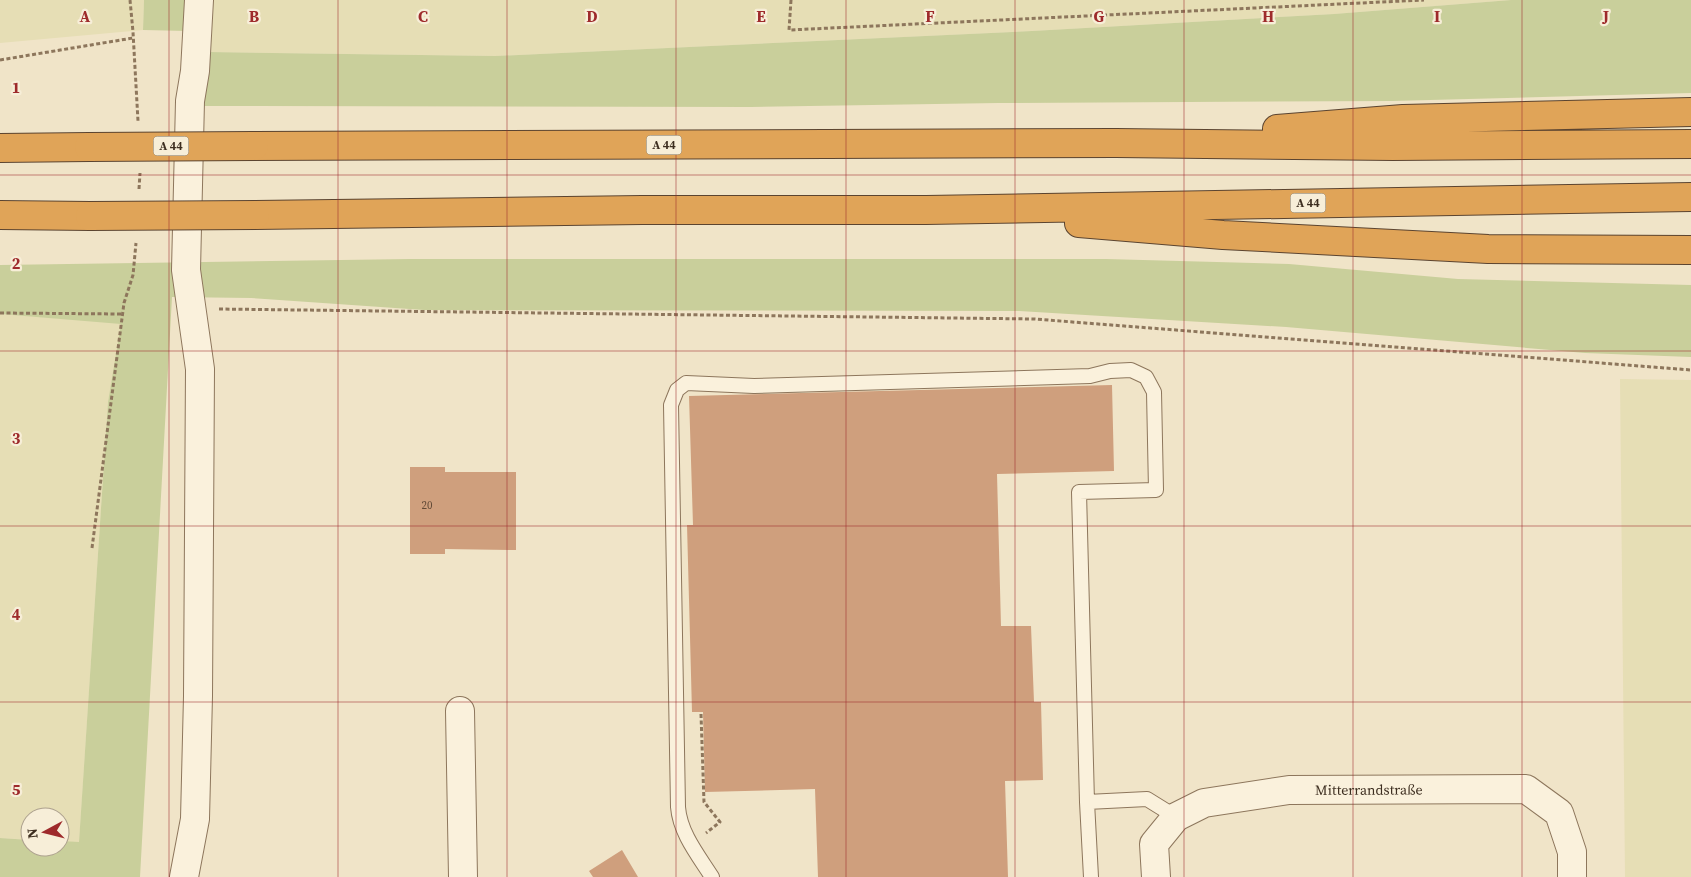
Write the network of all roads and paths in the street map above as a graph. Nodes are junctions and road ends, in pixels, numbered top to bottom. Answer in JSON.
{"nodes":[{"id":1,"x":130,"y":0,"type":"edge"},
{"id":2,"x":199,"y":0,"type":"edge"},
{"id":3,"x":791,"y":0,"type":"edge"},
{"id":4,"x":1424,"y":0,"type":"edge"},
{"id":5,"x":134,"y":38,"type":"junction"},
{"id":6,"x":0,"y":60,"type":"edge"},
{"id":7,"x":1691,"y":112,"type":"edge"},
{"id":8,"x":138,"y":124,"type":"dead end"},
{"id":9,"x":1116,"y":143,"type":"junction"},
{"id":10,"x":1691,"y":144,"type":"edge"},
{"id":11,"x":0,"y":148,"type":"edge"},
{"id":12,"x":140,"y":172,"type":"dead end"},
{"id":13,"x":139,"y":191,"type":"dead end"},
{"id":14,"x":1691,"y":198,"type":"edge"},
{"id":15,"x":926,"y":210,"type":"junction"},
{"id":16,"x":0,"y":215,"type":"edge"},
{"id":17,"x":136,"y":238,"type":"dead end"},
{"id":18,"x":1691,"y":250,"type":"edge"},
{"id":19,"x":192,"y":310,"type":"junction"},
{"id":20,"x":0,"y":312,"type":"edge"},
{"id":21,"x":122,"y":314,"type":"junction"},
{"id":22,"x":1691,"y":370,"type":"edge"},
{"id":23,"x":92,"y":548,"type":"dead end"},
{"id":24,"x":460,"y":711,"type":"dead end"},
{"id":25,"x":701,"y":714,"type":"dead end"},
{"id":26,"x":1087,"y":802,"type":"junction"},
{"id":27,"x":716,"y":816,"type":"dead end"},
{"id":28,"x":1176,"y":817,"type":"junction"},
{"id":29,"x":184,"y":877,"type":"edge"},
{"id":30,"x":462,"y":877,"type":"edge"},
{"id":31,"x":712,"y":877,"type":"edge"},
{"id":32,"x":1091,"y":877,"type":"edge"},
{"id":33,"x":1156,"y":877,"type":"edge"},
{"id":34,"x":1572,"y":877,"type":"edge"}],
"edges":[{"from":1,"to":5,"type":"path"},
{"from":2,"to":19,"type":"street"},
{"from":3,"to":4,"type":"path"},
{"from":5,"to":6,"type":"path"},
{"from":5,"to":8,"type":"path"},
{"from":7,"to":9,"type":"highway"},
{"from":9,"to":10,"type":"highway","number":"A 44"},
{"from":9,"to":11,"type":"highway","number":"A 44","bridge":true},
{"from":12,"to":13,"type":"path"},
{"from":14,"to":15,"type":"highway","number":"A 44"},
{"from":15,"to":16,"type":"highway","number":"A 44","bridge":true},
{"from":15,"to":18,"type":"highway"},
{"from":17,"to":21,"type":"path"},
{"from":19,"to":22,"type":"path"},
{"from":19,"to":29,"type":"street"},
{"from":20,"to":21,"type":"path"},
{"from":21,"to":23,"type":"path"},
{"from":24,"to":30,"type":"street"},
{"from":25,"to":27,"type":"path"},
{"from":26,"to":28,"type":"lane"},
{"from":26,"to":31,"type":"lane"},
{"from":26,"to":32,"type":"lane"},
{"from":28,"to":33,"type":"street","name":"Mitterrandstraße"},
{"from":28,"to":34,"type":"street","name":"Mitterrandstraße"}]}
